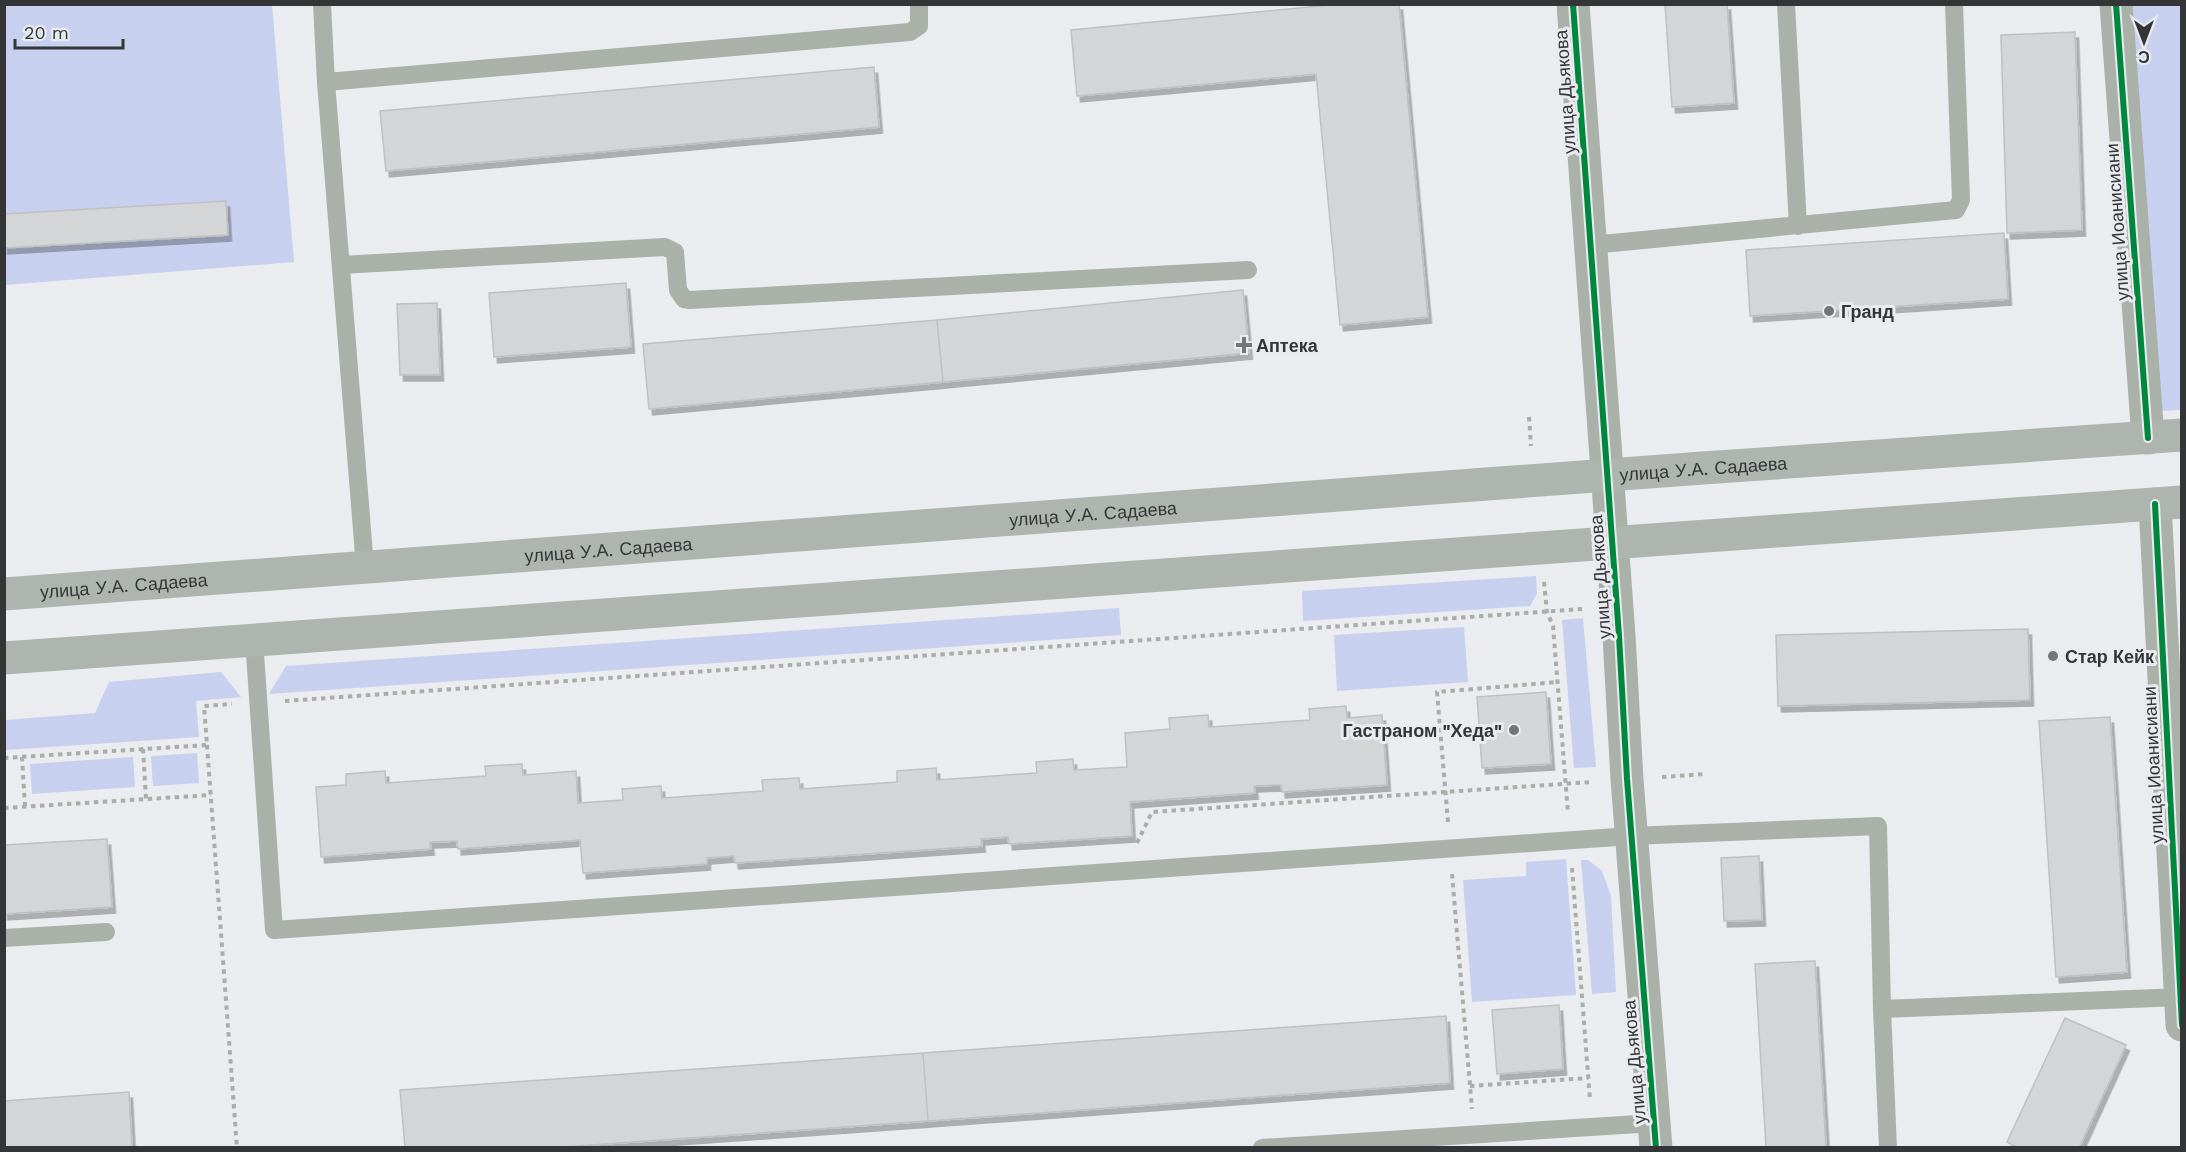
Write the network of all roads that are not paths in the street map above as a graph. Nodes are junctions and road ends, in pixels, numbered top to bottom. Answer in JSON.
{"nodes":[{"id":1,"x":322,"y":4,"type":"edge"},
{"id":2,"x":919,"y":4,"type":"edge"},
{"id":3,"x":1574,"y":4,"type":"edge"},
{"id":4,"x":1786,"y":4,"type":"edge"},
{"id":5,"x":1954,"y":4,"type":"edge"},
{"id":6,"x":2116,"y":4,"type":"edge"},
{"id":7,"x":326,"y":82,"type":"junction"},
{"id":8,"x":1798,"y":226,"type":"junction"},
{"id":9,"x":1591,"y":245,"type":"junction"},
{"id":10,"x":341,"y":265,"type":"junction"},
{"id":11,"x":1248,"y":270,"type":"dead end"},
{"id":12,"x":2181,"y":435,"type":"edge"},
{"id":13,"x":2148,"y":438,"type":"junction"},
{"id":14,"x":1607,"y":476,"type":"junction"},
{"id":15,"x":2168,"y":503,"type":"edge"},
{"id":16,"x":1612,"y":541,"type":"junction"},
{"id":17,"x":365,"y":567,"type":"junction"},
{"id":18,"x":4,"y":594,"type":"edge"},
{"id":19,"x":254,"y":639,"type":"junction"},
{"id":20,"x":4,"y":658,"type":"edge"},
{"id":21,"x":1631,"y":836,"type":"junction"},
{"id":22,"x":106,"y":932,"type":"dead end"},
{"id":23,"x":4,"y":938,"type":"edge"},
{"id":24,"x":1882,"y":1009,"type":"junction"},
{"id":25,"x":2180,"y":1011,"type":"edge"},
{"id":26,"x":1655,"y":1135,"type":"edge"},
{"id":27,"x":1262,"y":1148,"type":"edge"},
{"id":28,"x":1888,"y":1148,"type":"edge"}],
"edges":[{"from":1,"to":7,"type":"lane"},
{"from":2,"to":7,"type":"lane"},
{"from":3,"to":9,"type":"street","name":"улица Дьякова"},
{"from":4,"to":8,"type":"lane"},
{"from":5,"to":8,"type":"lane"},
{"from":6,"to":13,"type":"street","name":"улица Иоанисиани"},
{"from":7,"to":10,"type":"lane"},
{"from":8,"to":9,"type":"lane"},
{"from":9,"to":14,"type":"street","name":"улица Дьякова"},
{"from":10,"to":11,"type":"lane"},
{"from":10,"to":17,"type":"lane"},
{"from":12,"to":13,"type":"main road","name":"улица У.А. Садаева"},
{"from":13,"to":14,"type":"main road","name":"улица У.А. Садаева"},
{"from":14,"to":16,"type":"street","name":"улица Дьякова"},
{"from":14,"to":17,"type":"main road","name":"улица У.А. Садаева"},
{"from":15,"to":16,"type":"main road"},
{"from":15,"to":25,"type":"street","name":"улица Иоанисиани"},
{"from":16,"to":19,"type":"main road"},
{"from":16,"to":21,"type":"street","name":"улица Дьякова"},
{"from":17,"to":18,"type":"main road","name":"улица У.А. Садаева"},
{"from":19,"to":20,"type":"main road"},
{"from":19,"to":21,"type":"lane"},
{"from":21,"to":24,"type":"lane"},
{"from":21,"to":26,"type":"street","name":"улица Дьякова"},
{"from":22,"to":23,"type":"lane"},
{"from":24,"to":25,"type":"lane"},
{"from":24,"to":28,"type":"lane"},
{"from":26,"to":27,"type":"lane"}]}
